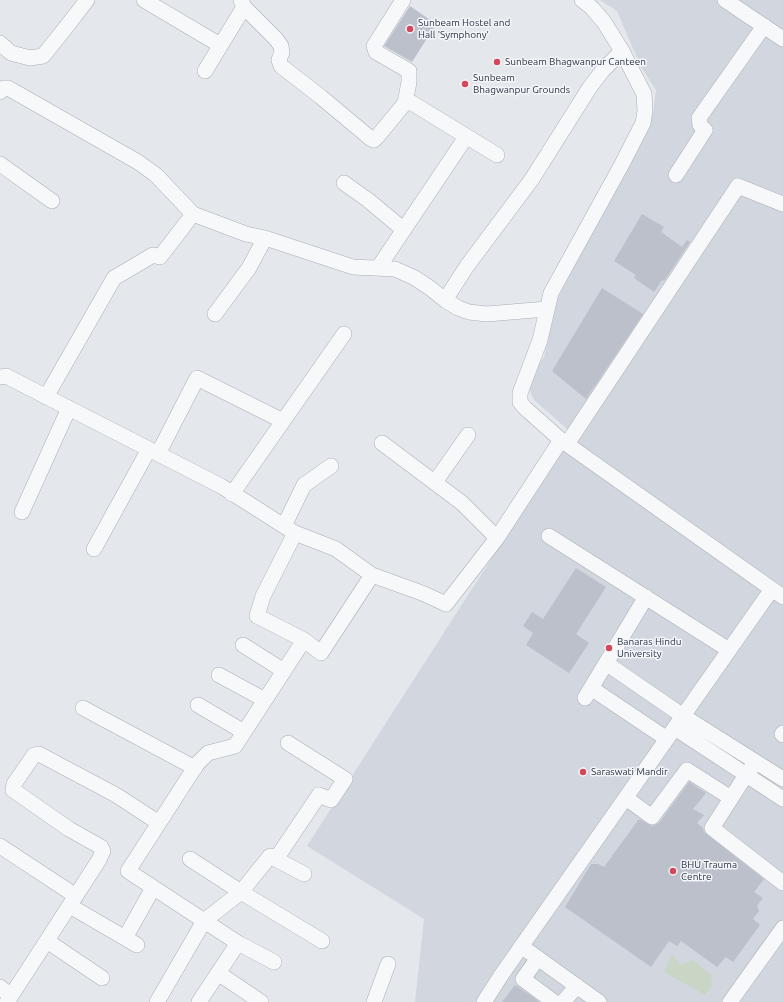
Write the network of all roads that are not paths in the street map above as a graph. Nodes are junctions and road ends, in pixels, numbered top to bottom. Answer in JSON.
{"nodes":[{"id":1,"x":87,"y":0,"type":"edge"},
{"id":2,"x":144,"y":0,"type":"edge"},
{"id":3,"x":403,"y":0,"type":"edge"},
{"id":4,"x":582,"y":0,"type":"edge"},
{"id":5,"x":725,"y":0,"type":"edge"},
{"id":6,"x":242,"y":3,"type":"edge"},
{"id":7,"x":764,"y":26,"type":"junction"},
{"id":8,"x":783,"y":39,"type":"edge"},
{"id":9,"x":0,"y":43,"type":"edge"},
{"id":10,"x":220,"y":45,"type":"junction"},
{"id":11,"x":622,"y":51,"type":"junction"},
{"id":12,"x":205,"y":71,"type":"dead end"},
{"id":13,"x":0,"y":92,"type":"edge"},
{"id":14,"x":405,"y":103,"type":"junction"},
{"id":15,"x":466,"y":137,"type":"junction"},
{"id":16,"x":497,"y":155,"type":"dead end"},
{"id":17,"x":0,"y":164,"type":"edge"},
{"id":18,"x":676,"y":175,"type":"dead end"},
{"id":19,"x":344,"y":183,"type":"dead end"},
{"id":20,"x":52,"y":201,"type":"dead end"},
{"id":21,"x":783,"y":204,"type":"edge"},
{"id":22,"x":193,"y":214,"type":"junction"},
{"id":23,"x":404,"y":230,"type":"junction"},
{"id":24,"x":265,"y":238,"type":"junction"},
{"id":25,"x":378,"y":268,"type":"junction"},
{"id":26,"x":445,"y":300,"type":"junction"},
{"id":27,"x":547,"y":309,"type":"junction"},
{"id":28,"x":215,"y":314,"type":"dead end"},
{"id":29,"x":344,"y":334,"type":"dead end"},
{"id":30,"x":3,"y":376,"type":"edge"},
{"id":31,"x":46,"y":397,"type":"junction"},
{"id":32,"x":69,"y":408,"type":"junction"},
{"id":33,"x":283,"y":421,"type":"junction"},
{"id":34,"x":468,"y":435,"type":"dead end"},
{"id":35,"x":564,"y":442,"type":"junction"},
{"id":36,"x":382,"y":443,"type":"dead end"},
{"id":37,"x":153,"y":452,"type":"junction"},
{"id":38,"x":331,"y":466,"type":"dead end"},
{"id":39,"x":435,"y":482,"type":"junction"},
{"id":40,"x":232,"y":494,"type":"junction"},
{"id":41,"x":22,"y":512,"type":"dead end"},
{"id":42,"x":290,"y":530,"type":"junction"},
{"id":43,"x":549,"y":536,"type":"dead end"},
{"id":44,"x":497,"y":538,"type":"junction"},
{"id":45,"x":94,"y":549,"type":"dead end"},
{"id":46,"x":372,"y":575,"type":"junction"},
{"id":47,"x":778,"y":593,"type":"edge"},
{"id":48,"x":646,"y":597,"type":"junction"},
{"id":49,"x":304,"y":640,"type":"junction"},
{"id":50,"x":243,"y":646,"type":"dead end"},
{"id":51,"x":729,"y":650,"type":"junction"},
{"id":52,"x":606,"y":663,"type":"junction"},
{"id":53,"x":284,"y":671,"type":"junction"},
{"id":54,"x":219,"y":675,"type":"dead end"},
{"id":55,"x":265,"y":700,"type":"junction"},
{"id":56,"x":198,"y":705,"type":"dead end"},
{"id":57,"x":83,"y":708,"type":"dead end"},
{"id":58,"x":675,"y":728,"type":"junction"},
{"id":59,"x":244,"y":732,"type":"junction"},
{"id":60,"x":288,"y":743,"type":"dead end"},
{"id":61,"x":756,"y":762,"type":"junction"},
{"id":62,"x":195,"y":768,"type":"junction"},
{"id":63,"x":746,"y":775,"type":"junction"},
{"id":64,"x":783,"y":779,"type":"edge"},
{"id":65,"x":626,"y":798,"type":"junction"},
{"id":66,"x":731,"y":798,"type":"junction"},
{"id":67,"x":783,"y":799,"type":"edge"},
{"id":68,"x":159,"y":823,"type":"junction"},
{"id":69,"x":0,"y":846,"type":"edge"},
{"id":70,"x":190,"y":859,"type":"dead end"},
{"id":71,"x":276,"y":859,"type":"junction"},
{"id":72,"x":304,"y":874,"type":"dead end"},
{"id":73,"x":783,"y":882,"type":"edge"},
{"id":74,"x":153,"y":888,"type":"junction"},
{"id":75,"x":241,"y":892,"type":"junction"},
{"id":76,"x":73,"y":901,"type":"junction"},
{"id":77,"x":204,"y":921,"type":"junction"},
{"id":78,"x":783,"y":928,"type":"edge"},
{"id":79,"x":47,"y":941,"type":"junction"},
{"id":80,"x":322,"y":941,"type":"dead end"},
{"id":81,"x":238,"y":943,"type":"junction"},
{"id":82,"x":521,"y":946,"type":"junction"},
{"id":83,"x":538,"y":958,"type":"junction"},
{"id":84,"x":274,"y":962,"type":"dead end"},
{"id":85,"x":388,"y":964,"type":"dead end"},
{"id":86,"x":218,"y":973,"type":"junction"},
{"id":87,"x":102,"y":978,"type":"dead end"},
{"id":88,"x":577,"y":986,"type":"junction"},
{"id":89,"x":6,"y":995,"type":"edge"},
{"id":90,"x":157,"y":1002,"type":"edge"},
{"id":91,"x":199,"y":1002,"type":"edge"},
{"id":92,"x":261,"y":1002,"type":"edge"},
{"id":93,"x":374,"y":1002,"type":"edge"},
{"id":94,"x":484,"y":1002,"type":"edge"},
{"id":95,"x":554,"y":1002,"type":"edge"},
{"id":96,"x":564,"y":1002,"type":"edge"},
{"id":97,"x":599,"y":1002,"type":"edge"},
{"id":98,"x":730,"y":1002,"type":"edge"}],
"edges":[{"from":1,"to":9,"type":"street"},
{"from":2,"to":10,"type":"street"},
{"from":3,"to":14,"type":"street"},
{"from":4,"to":11,"type":"street"},
{"from":5,"to":7,"type":"street"},
{"from":6,"to":10,"type":"street"},
{"from":6,"to":14,"type":"street"},
{"from":7,"to":8,"type":"street"},
{"from":7,"to":18,"type":"street"},
{"from":10,"to":12,"type":"street"},
{"from":11,"to":26,"type":"street"},
{"from":11,"to":27,"type":"street"},
{"from":13,"to":22,"type":"street"},
{"from":14,"to":15,"type":"street"},
{"from":15,"to":16,"type":"street"},
{"from":15,"to":23,"type":"street"},
{"from":17,"to":20,"type":"street"},
{"from":19,"to":23,"type":"street"},
{"from":21,"to":35,"type":"street"},
{"from":22,"to":24,"type":"street"},
{"from":22,"to":31,"type":"street"},
{"from":23,"to":25,"type":"street"},
{"from":24,"to":25,"type":"street"},
{"from":24,"to":28,"type":"street"},
{"from":25,"to":26,"type":"street"},
{"from":26,"to":27,"type":"street"},
{"from":27,"to":35,"type":"street"},
{"from":29,"to":33,"type":"street"},
{"from":30,"to":31,"type":"street"},
{"from":31,"to":32,"type":"street"},
{"from":32,"to":37,"type":"street"},
{"from":32,"to":41,"type":"street"},
{"from":33,"to":37,"type":"street"},
{"from":33,"to":40,"type":"street"},
{"from":34,"to":39,"type":"street"},
{"from":35,"to":44,"type":"street"},
{"from":35,"to":47,"type":"street"},
{"from":36,"to":39,"type":"street"},
{"from":37,"to":40,"type":"street"},
{"from":37,"to":45,"type":"street"},
{"from":38,"to":42,"type":"street"},
{"from":39,"to":44,"type":"street"},
{"from":40,"to":42,"type":"street"},
{"from":42,"to":46,"type":"street"},
{"from":42,"to":49,"type":"street"},
{"from":43,"to":48,"type":"street"},
{"from":44,"to":46,"type":"street"},
{"from":46,"to":49,"type":"street"},
{"from":47,"to":51,"type":"street"},
{"from":48,"to":51,"type":"street"},
{"from":48,"to":52,"type":"street"},
{"from":49,"to":53,"type":"street"},
{"from":50,"to":53,"type":"street"},
{"from":51,"to":58,"type":"street"},
{"from":52,"to":58,"type":"street"},
{"from":52,"to":58,"type":"street"},
{"from":53,"to":55,"type":"street"},
{"from":54,"to":55,"type":"street"},
{"from":55,"to":59,"type":"street"},
{"from":56,"to":59,"type":"street"},
{"from":57,"to":62,"type":"street"},
{"from":58,"to":61,"type":"street"},
{"from":58,"to":63,"type":"street"},
{"from":58,"to":65,"type":"street"},
{"from":59,"to":62,"type":"street"},
{"from":60,"to":71,"type":"street"},
{"from":61,"to":63,"type":"street"},
{"from":61,"to":64,"type":"street"},
{"from":62,"to":68,"type":"street"},
{"from":63,"to":66,"type":"street"},
{"from":63,"to":67,"type":"street"},
{"from":65,"to":66,"type":"street"},
{"from":65,"to":82,"type":"street"},
{"from":66,"to":73,"type":"street"},
{"from":68,"to":74,"type":"street"},
{"from":68,"to":76,"type":"street"},
{"from":69,"to":76,"type":"street"},
{"from":70,"to":75,"type":"street"},
{"from":71,"to":72,"type":"street"},
{"from":71,"to":75,"type":"street"},
{"from":74,"to":76,"type":"street"},
{"from":74,"to":77,"type":"street"},
{"from":75,"to":77,"type":"street"},
{"from":75,"to":80,"type":"street"},
{"from":76,"to":79,"type":"street"},
{"from":77,"to":81,"type":"street"},
{"from":77,"to":90,"type":"street"},
{"from":78,"to":98,"type":"street"},
{"from":79,"to":87,"type":"street"},
{"from":79,"to":89,"type":"street"},
{"from":81,"to":84,"type":"street"},
{"from":81,"to":86,"type":"street"},
{"from":82,"to":83,"type":"street"},
{"from":82,"to":94,"type":"street"},
{"from":83,"to":88,"type":"street"},
{"from":83,"to":95,"type":"street"},
{"from":85,"to":93,"type":"street"},
{"from":86,"to":91,"type":"street"},
{"from":86,"to":92,"type":"street"},
{"from":88,"to":96,"type":"street"},
{"from":88,"to":97,"type":"street"}]}
